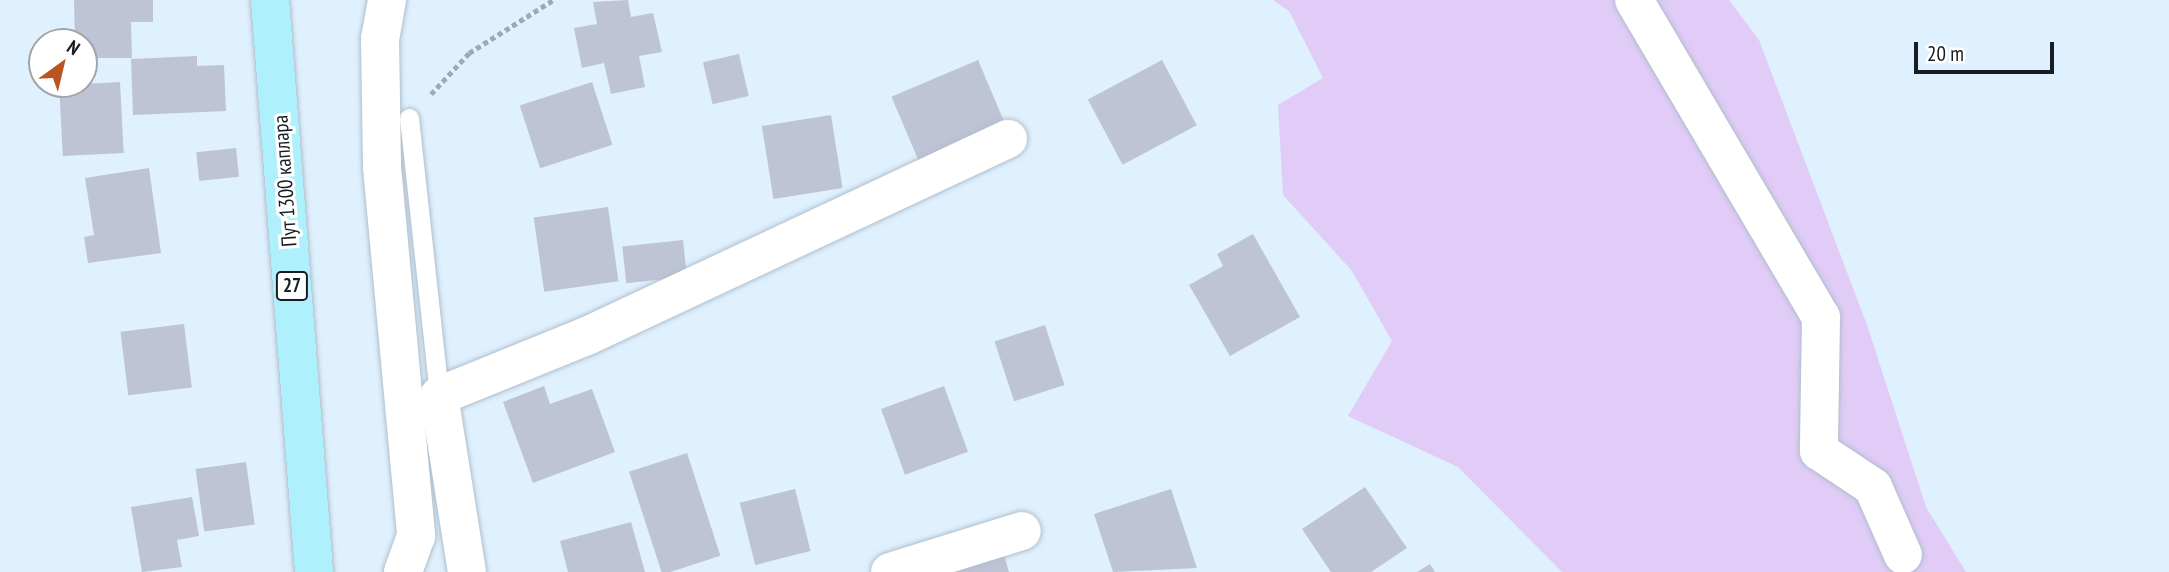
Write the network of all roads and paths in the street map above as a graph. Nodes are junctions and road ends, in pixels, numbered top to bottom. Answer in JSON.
{"nodes":[{"id":1,"x":270,"y":0,"type":"edge"},
{"id":2,"x":387,"y":0,"type":"edge"},
{"id":3,"x":553,"y":0,"type":"edge"},
{"id":4,"x":1634,"y":0,"type":"edge"},
{"id":5,"x":409,"y":118,"type":"joint"},
{"id":6,"x":1008,"y":139,"type":"dead end"},
{"id":7,"x":439,"y":396,"type":"junction"},
{"id":8,"x":1022,"y":531,"type":"dead end"},
{"id":9,"x":416,"y":536,"type":"junction"},
{"id":10,"x":1903,"y":555,"type":"dead end"},
{"id":11,"x":464,"y":556,"type":"edge"},
{"id":12,"x":314,"y":572,"type":"edge"},
{"id":13,"x":403,"y":572,"type":"edge"},
{"id":14,"x":890,"y":572,"type":"edge"}],
"edges":[{"from":1,"to":12,"type":"main road","name":"Пут 1300 каплара","number":"27"},
{"from":2,"to":9,"type":"street"},
{"from":3,"to":5,"type":"path"},
{"from":4,"to":10,"type":"street"},
{"from":5,"to":7,"type":"lane"},
{"from":6,"to":7,"type":"street"},
{"from":7,"to":11,"type":"street"},
{"from":8,"to":14,"type":"street"},
{"from":9,"to":11,"type":"street"},
{"from":9,"to":13,"type":"street"}]}
